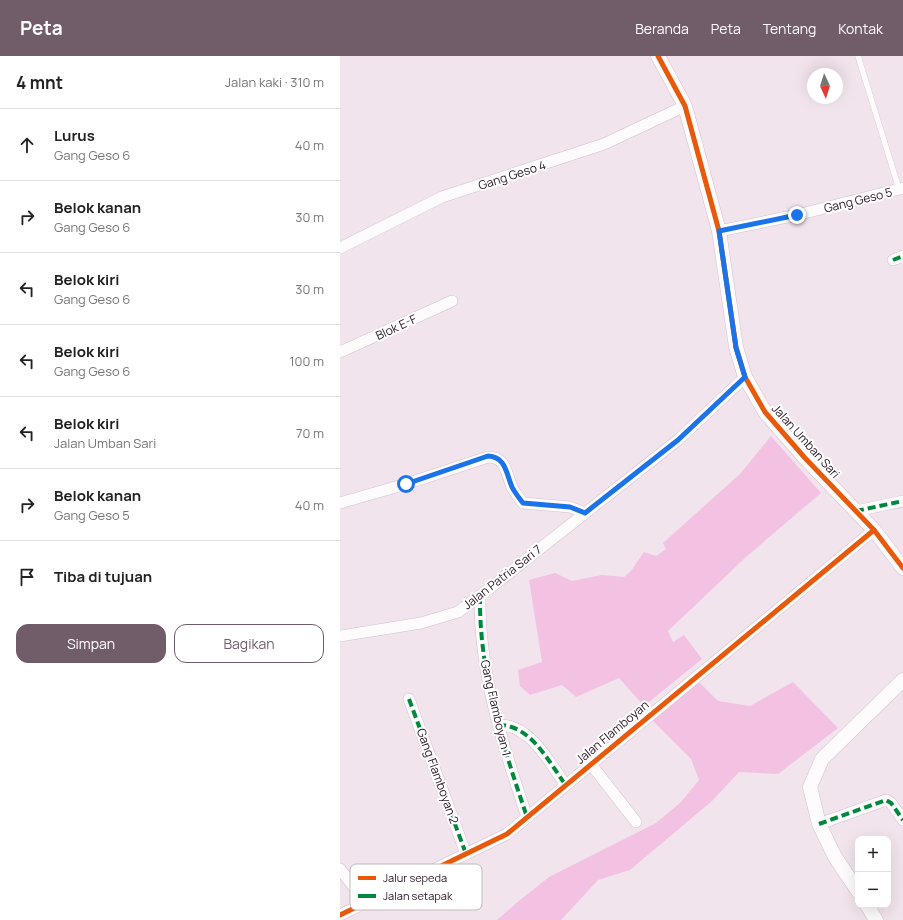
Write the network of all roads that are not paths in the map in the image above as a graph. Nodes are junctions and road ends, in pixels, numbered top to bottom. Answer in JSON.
{"nodes":[{"id":1,"x":658,"y":56,"type":"edge"},
{"id":2,"x":858,"y":56,"type":"edge"},
{"id":3,"x":684,"y":106,"type":"junction"},
{"id":4,"x":901,"y":189,"type":"edge"},
{"id":5,"x":719,"y":231,"type":"junction"},
{"id":6,"x":340,"y":248,"type":"edge"},
{"id":7,"x":452,"y":301,"type":"dead end"},
{"id":8,"x":340,"y":352,"type":"edge"},
{"id":9,"x":745,"y":377,"type":"junction"},
{"id":10,"x":903,"y":501,"type":"edge"},
{"id":11,"x":340,"y":503,"type":"edge"},
{"id":12,"x":856,"y":511,"type":"junction"},
{"id":13,"x":585,"y":513,"type":"junction"},
{"id":14,"x":874,"y":530,"type":"junction"},
{"id":15,"x":903,"y":568,"type":"edge"},
{"id":16,"x":480,"y":596,"type":"junction"},
{"id":17,"x":340,"y":636,"type":"edge"},
{"id":18,"x":903,"y":680,"type":"edge"},
{"id":19,"x":409,"y":699,"type":"dead end"},
{"id":20,"x":498,"y":726,"type":"junction"},
{"id":21,"x":590,"y":763,"type":"junction"},
{"id":22,"x":565,"y":784,"type":"junction"},
{"id":23,"x":527,"y":818,"type":"junction"},
{"id":24,"x":903,"y":820,"type":"edge"},
{"id":25,"x":636,"y":822,"type":"dead end"},
{"id":26,"x":819,"y":824,"type":"junction"},
{"id":27,"x":466,"y":854,"type":"junction"},
{"id":28,"x":446,"y":864,"type":"edge"},
{"id":29,"x":340,"y":869,"type":"edge"},
{"id":30,"x":350,"y":882,"type":"edge"},
{"id":31,"x":855,"y":887,"type":"edge"},
{"id":32,"x":869,"y":908,"type":"edge"},
{"id":33,"x":351,"y":910,"type":"edge"},
{"id":34,"x":340,"y":915,"type":"edge"},
{"id":35,"x":876,"y":920,"type":"edge"}],
"edges":[{"from":1,"to":3,"type":"street","name":"Jalan Umban Sari"},
{"from":2,"to":4,"type":"lane"},
{"from":3,"to":5,"type":"street","name":"Jalan Umban Sari"},
{"from":3,"to":6,"type":"street","name":"Gang Geso 4"},
{"from":4,"to":5,"type":"street","name":"Gang Geso 5"},
{"from":5,"to":9,"type":"street","name":"Jalan Umban Sari"},
{"from":7,"to":8,"type":"street","name":"Blok E-F"},
{"from":9,"to":12,"type":"street","name":"Jalan Umban Sari"},
{"from":9,"to":13,"type":"street","name":"Jalan Patria Sari 7"},
{"from":10,"to":12,"type":"street"},
{"from":11,"to":13,"type":"street"},
{"from":12,"to":14,"type":"street","name":"Jalan Umban Sari"},
{"from":13,"to":16,"type":"street","name":"Jalan Patria Sari 7"},
{"from":14,"to":15,"type":"street","name":"Jalan Umban Sari"},
{"from":14,"to":21,"type":"street","name":"Jalan Flamboyan"},
{"from":16,"to":17,"type":"street","name":"Jalan Patria Sari 7"},
{"from":16,"to":20,"type":"street","name":"Gang Flamboyan 1"},
{"from":18,"to":26,"type":"street"},
{"from":19,"to":27,"type":"street","name":"Gang Flamboyan 2"},
{"from":20,"to":22,"type":"street"},
{"from":20,"to":23,"type":"street","name":"Gang Flamboyan 1"},
{"from":21,"to":22,"type":"street","name":"Jalan Flamboyan"},
{"from":21,"to":25,"type":"street"},
{"from":22,"to":23,"type":"street","name":"Jalan Flamboyan"},
{"from":23,"to":27,"type":"street","name":"Jalan Flamboyan"},
{"from":24,"to":26,"type":"street"},
{"from":26,"to":31,"type":"street"},
{"from":27,"to":28,"type":"street","name":"Jalan Flamboyan"},
{"from":29,"to":30,"type":"street"},
{"from":32,"to":35,"type":"street"},
{"from":33,"to":34,"type":"street","name":"Jalan Flamboyan"}]}
